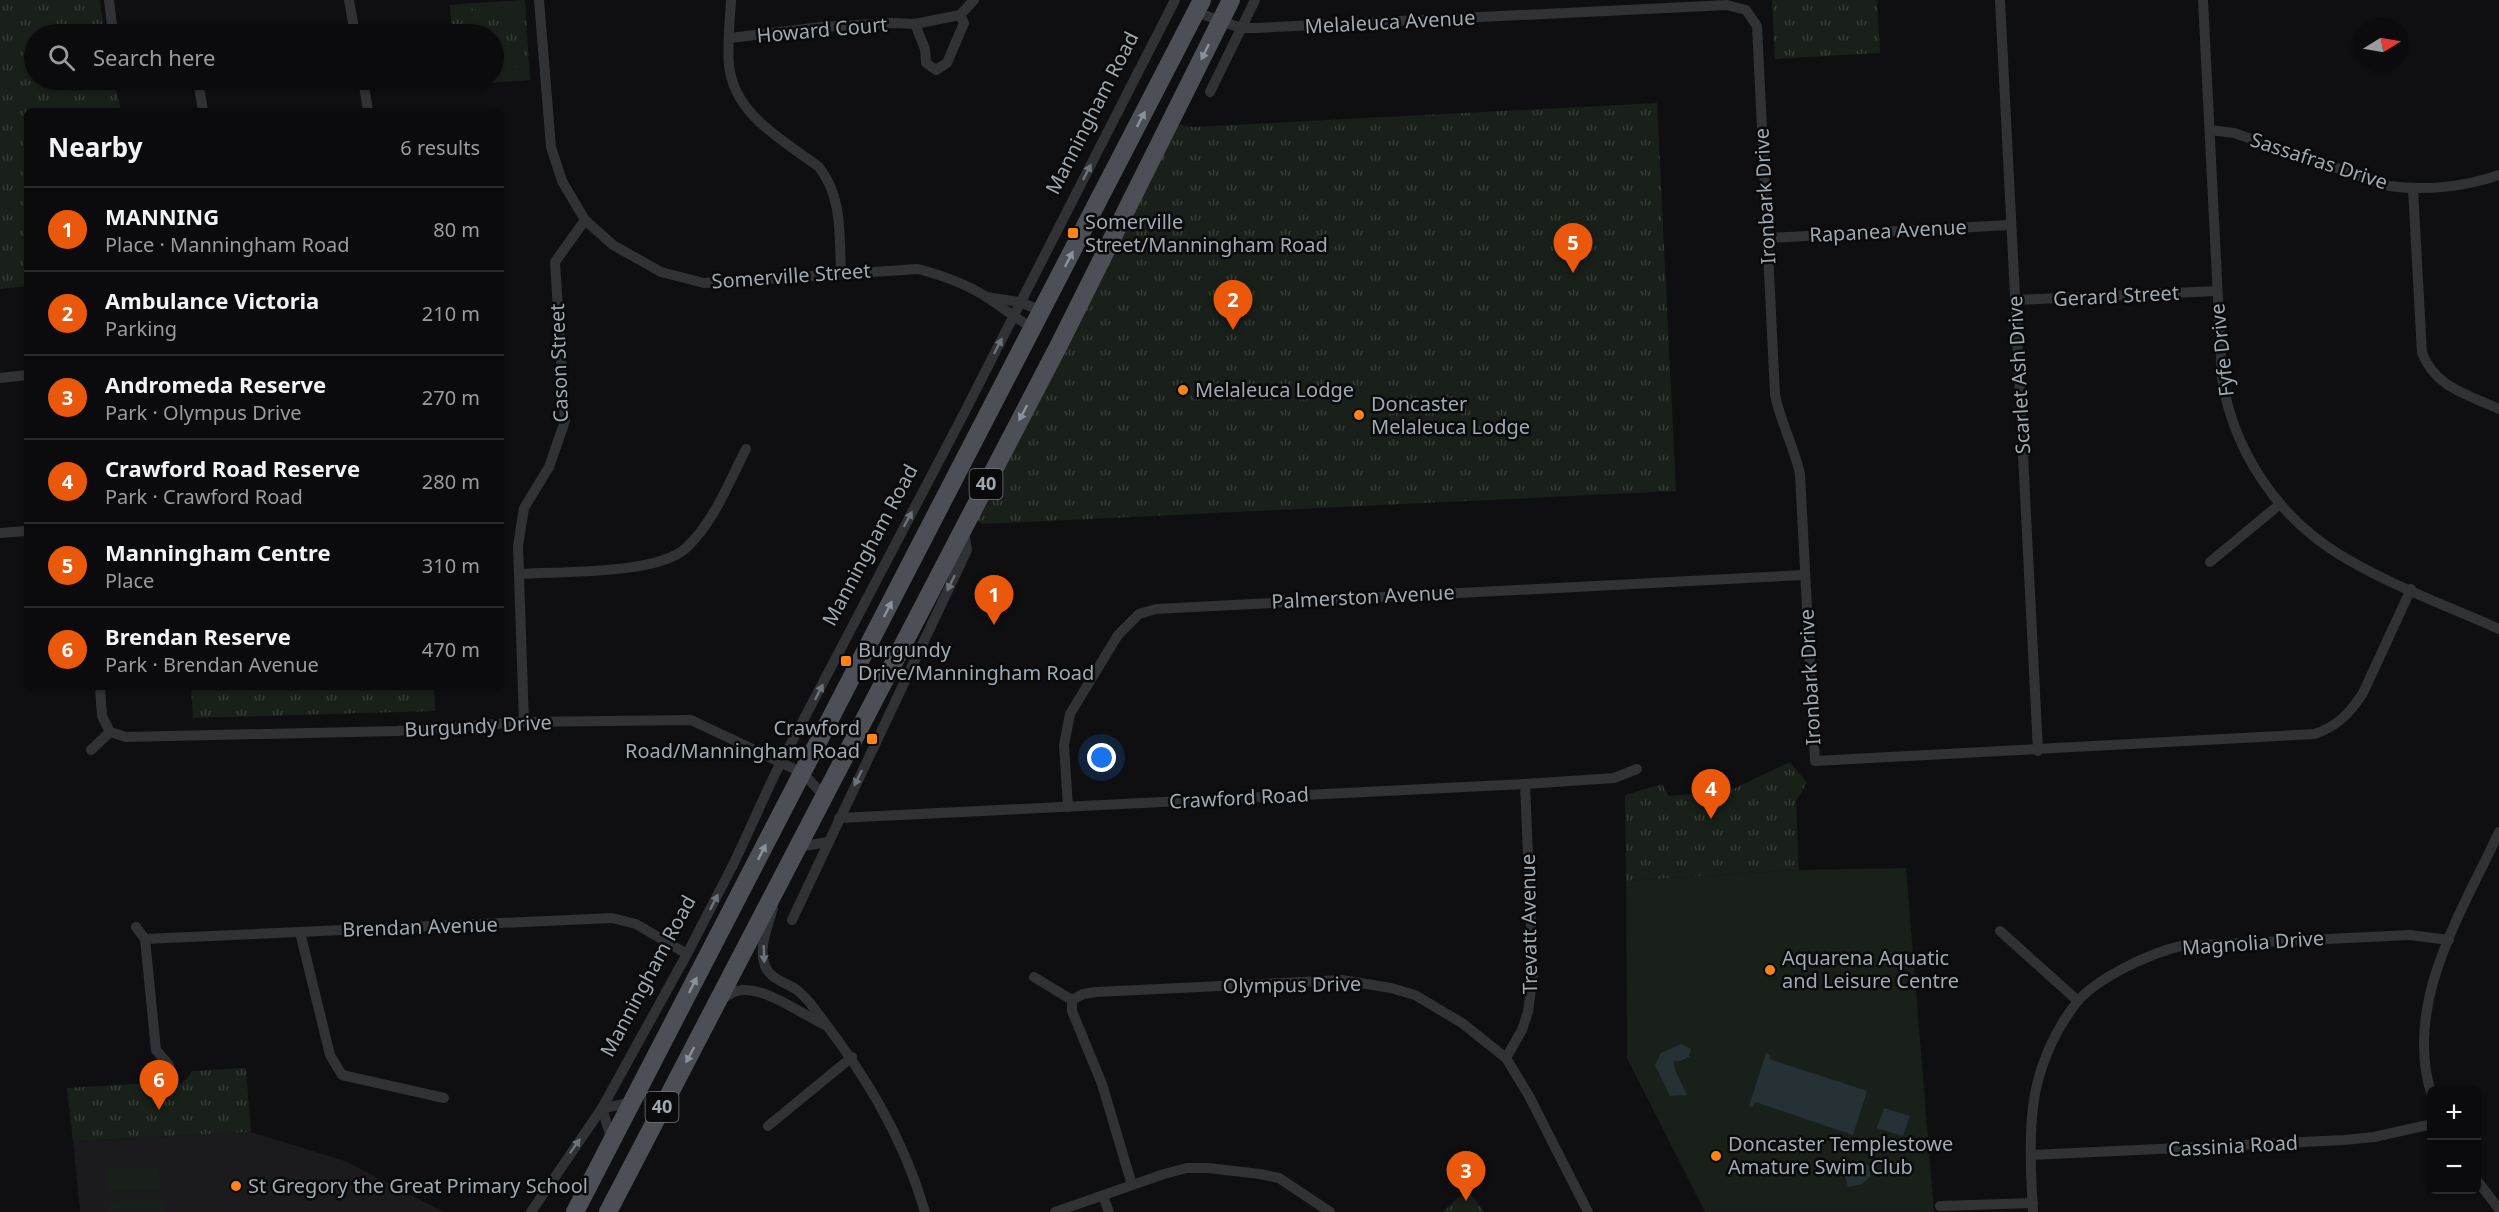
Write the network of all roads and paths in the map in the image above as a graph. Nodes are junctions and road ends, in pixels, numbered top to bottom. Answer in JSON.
{"nodes":[{"id":1,"x":109,"y":0,"type":"edge"},
{"id":2,"x":349,"y":0,"type":"edge"},
{"id":3,"x":539,"y":0,"type":"edge"},
{"id":4,"x":731,"y":0,"type":"edge"},
{"id":5,"x":974,"y":0,"type":"edge"},
{"id":6,"x":1175,"y":0,"type":"edge"},
{"id":7,"x":1231,"y":0,"type":"edge"},
{"id":8,"x":1255,"y":0,"type":"edge"},
{"id":9,"x":2000,"y":0,"type":"edge"},
{"id":10,"x":2204,"y":0,"type":"edge"},
{"id":11,"x":1704,"y":3,"type":"edge"},
{"id":12,"x":1199,"y":6,"type":"edge"},
{"id":13,"x":960,"y":15,"type":"junction"},
{"id":14,"x":1220,"y":22,"type":"junction"},
{"id":15,"x":111,"y":24,"type":"edge"},
{"id":16,"x":353,"y":24,"type":"edge"},
{"id":17,"x":915,"y":24,"type":"junction"},
{"id":18,"x":1757,"y":26,"type":"joint"},
{"id":19,"x":1241,"y":28,"type":"junction"},
{"id":20,"x":730,"y":38,"type":"junction"},
{"id":21,"x":200,"y":90,"type":"edge"},
{"id":22,"x":365,"y":90,"type":"edge"},
{"id":23,"x":1210,"y":92,"type":"dead end"},
{"id":24,"x":203,"y":108,"type":"edge"},
{"id":25,"x":368,"y":108,"type":"edge"},
{"id":26,"x":2210,"y":130,"type":"junction"},
{"id":27,"x":2499,"y":175,"type":"edge"},
{"id":28,"x":2413,"y":189,"type":"junction"},
{"id":29,"x":585,"y":220,"type":"junction"},
{"id":30,"x":2010,"y":225,"type":"junction"},
{"id":31,"x":1767,"y":238,"type":"junction"},
{"id":32,"x":841,"y":272,"type":"junction"},
{"id":33,"x":2217,"y":291,"type":"junction"},
{"id":34,"x":986,"y":297,"type":"junction"},
{"id":35,"x":2015,"y":300,"type":"junction"},
{"id":36,"x":1020,"y":302,"type":"junction"},
{"id":37,"x":1042,"y":311,"type":"junction"},
{"id":38,"x":1012,"y":317,"type":"junction"},
{"id":39,"x":1069,"y":325,"type":"junction"},
{"id":40,"x":1033,"y":328,"type":"junction"},
{"id":41,"x":1060,"y":343,"type":"junction"},
{"id":42,"x":24,"y":375,"type":"edge"},
{"id":43,"x":0,"y":378,"type":"edge"},
{"id":44,"x":2499,"y":409,"type":"edge"},
{"id":45,"x":746,"y":449,"type":"dead end"},
{"id":46,"x":2280,"y":504,"type":"junction"},
{"id":47,"x":964,"y":528,"type":"junction"},
{"id":48,"x":24,"y":531,"type":"edge"},
{"id":49,"x":0,"y":533,"type":"edge"},
{"id":50,"x":2210,"y":562,"type":"dead end"},
{"id":51,"x":519,"y":573,"type":"junction"},
{"id":52,"x":1804,"y":575,"type":"junction"},
{"id":53,"x":2411,"y":589,"type":"junction"},
{"id":54,"x":2499,"y":629,"type":"edge"},
{"id":55,"x":100,"y":690,"type":"edge"},
{"id":56,"x":524,"y":722,"type":"junction"},
{"id":57,"x":110,"y":732,"type":"junction"},
{"id":58,"x":91,"y":750,"type":"dead end"},
{"id":59,"x":2038,"y":751,"type":"junction"},
{"id":60,"x":781,"y":762,"type":"junction"},
{"id":61,"x":1637,"y":769,"type":"dead end"},
{"id":62,"x":803,"y":773,"type":"junction"},
{"id":63,"x":1525,"y":784,"type":"junction"},
{"id":64,"x":824,"y":796,"type":"junction"},
{"id":65,"x":1068,"y":807,"type":"junction"},
{"id":66,"x":839,"y":818,"type":"junction"},
{"id":67,"x":2499,"y":832,"type":"edge"},
{"id":68,"x":828,"y":842,"type":"junction"},
{"id":69,"x":798,"y":847,"type":"junction"},
{"id":70,"x":782,"y":878,"type":"junction"},
{"id":71,"x":792,"y":920,"type":"dead end"},
{"id":72,"x":136,"y":927,"type":"dead end"},
{"id":73,"x":2000,"y":931,"type":"dead end"},
{"id":74,"x":300,"y":932,"type":"junction"},
{"id":75,"x":145,"y":939,"type":"junction"},
{"id":76,"x":2449,"y":940,"type":"junction"},
{"id":77,"x":716,"y":941,"type":"junction"},
{"id":78,"x":687,"y":954,"type":"junction"},
{"id":79,"x":742,"y":955,"type":"junction"},
{"id":80,"x":1034,"y":977,"type":"dead end"},
{"id":81,"x":1072,"y":1000,"type":"junction"},
{"id":82,"x":2078,"y":1001,"type":"junction"},
{"id":83,"x":717,"y":1003,"type":"junction"},
{"id":84,"x":826,"y":1025,"type":"junction"},
{"id":85,"x":852,"y":1057,"type":"junction"},
{"id":86,"x":1506,"y":1058,"type":"junction"},
{"id":87,"x":169,"y":1065,"type":"dead end"},
{"id":88,"x":2429,"y":1086,"type":"edge"},
{"id":89,"x":444,"y":1098,"type":"dead end"},
{"id":90,"x":632,"y":1102,"type":"junction"},
{"id":91,"x":602,"y":1108,"type":"junction"},
{"id":92,"x":2427,"y":1125,"type":"edge"},
{"id":93,"x":768,"y":1126,"type":"dead end"},
{"id":94,"x":612,"y":1141,"type":"junction"},
{"id":95,"x":2032,"y":1155,"type":"junction"},
{"id":96,"x":1132,"y":1185,"type":"junction"},
{"id":97,"x":2481,"y":1185,"type":"edge"},
{"id":98,"x":1103,"y":1196,"type":"junction"},
{"id":99,"x":2498,"y":1204,"type":"edge"},
{"id":100,"x":1940,"y":1206,"type":"dead end"},
{"id":101,"x":2033,"y":1208,"type":"edge"},
{"id":102,"x":531,"y":1212,"type":"edge"},
{"id":103,"x":574,"y":1212,"type":"edge"},
{"id":104,"x":608,"y":1212,"type":"edge"},
{"id":105,"x":925,"y":1212,"type":"edge"},
{"id":106,"x":1055,"y":1212,"type":"edge"},
{"id":107,"x":1109,"y":1212,"type":"edge"},
{"id":108,"x":1330,"y":1212,"type":"edge"},
{"id":109,"x":1588,"y":1212,"type":"edge"}],
"edges":[{"from":1,"to":15,"type":"street"},
{"from":2,"to":16,"type":"street"},
{"from":3,"to":29,"type":"street","name":"Somerville Street"},
{"from":4,"to":20,"type":"street"},
{"from":5,"to":13,"type":"street"},
{"from":36,"to":6,"type":"street","name":"Manningham Road","one_way":true},
{"from":7,"to":14,"type":"main road","number":"40"},
{"from":8,"to":19,"type":"street"},
{"from":9,"to":30,"type":"street","name":"Scarlet Ash Drive"},
{"from":10,"to":26,"type":"street","name":"Fyfe Drive"},
{"from":11,"to":18,"type":"street","name":"Melaleuca Avenue"},
{"from":11,"to":19,"type":"street","name":"Melaleuca Avenue"},
{"from":12,"to":14,"type":"street","name":"Melaleuca Avenue"},
{"from":37,"to":12,"type":"main road","number":"40","one_way":true},
{"from":13,"to":17,"type":"street","name":"Howard Court"},
{"from":13,"to":17,"type":"street","name":"Howard Court"},
{"from":14,"to":19,"type":"street","name":"Melaleuca Avenue"},
{"from":14,"to":39,"type":"main road","number":"40","one_way":true},
{"from":17,"to":20,"type":"street","name":"Howard Court"},
{"from":18,"to":31,"type":"street","name":"Ironbark Drive"},
{"from":19,"to":23,"type":"street"},
{"from":20,"to":32,"type":"street"},
{"from":21,"to":24,"type":"street"},
{"from":22,"to":25,"type":"street"},
{"from":26,"to":28,"type":"street","name":"Sassafras Drive"},
{"from":26,"to":33,"type":"street","name":"Fyfe Drive"},
{"from":27,"to":28,"type":"street","name":"Sassafras Drive"},
{"from":28,"to":44,"type":"street"},
{"from":29,"to":32,"type":"street","name":"Somerville Street"},
{"from":29,"to":51,"type":"street","name":"Cason Street"},
{"from":30,"to":31,"type":"street","name":"Rapanea Avenue"},
{"from":30,"to":35,"type":"street","name":"Scarlet Ash Drive"},
{"from":31,"to":52,"type":"street","name":"Ironbark Drive"},
{"from":32,"to":34,"type":"street","name":"Somerville Street"},
{"from":33,"to":35,"type":"street","name":"Gerard Street"},
{"from":33,"to":46,"type":"street","name":"Fyfe Drive"},
{"from":34,"to":36,"type":"street","name":"Somerville Street"},
{"from":34,"to":38,"type":"street","name":"Somerville Street"},
{"from":35,"to":59,"type":"street","name":"Scarlet Ash Drive"},
{"from":36,"to":37,"type":"street","name":"Somerville Street"},
{"from":36,"to":38,"type":"street","name":"Manningham Road"},
{"from":37,"to":39,"type":"main road"},
{"from":37,"to":40,"type":"main road","number":"40"},
{"from":38,"to":40,"type":"street","name":"Somerville Street"},
{"from":60,"to":38,"type":"street","name":"Manningham Road","one_way":true},
{"from":39,"to":41,"type":"main road","number":"40"},
{"from":40,"to":41,"type":"main road"},
{"from":62,"to":40,"type":"main road","number":"40","one_way":true},
{"from":41,"to":47,"type":"main road","number":"40","one_way":true},
{"from":42,"to":43,"type":"street"},
{"from":45,"to":51,"type":"street"},
{"from":46,"to":50,"type":"street"},
{"from":46,"to":53,"type":"street","name":"Fyfe Drive"},
{"from":47,"to":64,"type":"main road","number":"40"},
{"from":47,"to":66,"type":"street","one_way":true},
{"from":48,"to":49,"type":"street"},
{"from":51,"to":56,"type":"street","name":"Cason Street"},
{"from":52,"to":59,"type":"street","name":"Ironbark Drive"},
{"from":52,"to":65,"type":"street","name":"Palmerston Avenue"},
{"from":53,"to":54,"type":"street","name":"Fyfe Drive"},
{"from":53,"to":59,"type":"street","name":"Ironbark Drive"},
{"from":55,"to":57,"type":"street"},
{"from":56,"to":57,"type":"street","name":"Burgundy Drive"},
{"from":56,"to":60,"type":"street","name":"Burgundy Drive"},
{"from":57,"to":58,"type":"street"},
{"from":60,"to":62,"type":"street","name":"Burgundy Drive"},
{"from":78,"to":60,"type":"street","name":"Manningham Road","one_way":true},
{"from":61,"to":63,"type":"street","name":"Crawford Road"},
{"from":62,"to":64,"type":"street","name":"Burgundy Drive"},
{"from":77,"to":62,"type":"main road","number":"40","one_way":true},
{"from":63,"to":65,"type":"street","name":"Crawford Road"},
{"from":63,"to":86,"type":"street","name":"Trevatt Avenue"},
{"from":64,"to":69,"type":"main road","number":"40"},
{"from":65,"to":66,"type":"street","name":"Crawford Road"},
{"from":66,"to":68,"type":"street"},
{"from":67,"to":76,"type":"street"},
{"from":68,"to":69,"type":"street"},
{"from":68,"to":71,"type":"street"},
{"from":69,"to":70,"type":"main road","number":"40"},
{"from":70,"to":79,"type":"main road","number":"40"},
{"from":70,"to":84,"type":"street","one_way":true},
{"from":72,"to":75,"type":"street"},
{"from":73,"to":82,"type":"street"},
{"from":74,"to":75,"type":"street","name":"Brendan Avenue"},
{"from":74,"to":78,"type":"street","name":"Brendan Avenue"},
{"from":74,"to":89,"type":"street"},
{"from":75,"to":87,"type":"street"},
{"from":76,"to":82,"type":"street","name":"Magnolia Drive"},
{"from":76,"to":88,"type":"street"},
{"from":77,"to":79,"type":"main road"},
{"from":90,"to":77,"type":"main road","number":"40","one_way":true},
{"from":78,"to":91,"type":"street","name":"Manningham Road"},
{"from":79,"to":83,"type":"main road","number":"40"},
{"from":80,"to":81,"type":"street"},
{"from":81,"to":86,"type":"street","name":"Olympus Drive"},
{"from":81,"to":96,"type":"street"},
{"from":82,"to":95,"type":"street","name":"Magnolia Drive"},
{"from":83,"to":84,"type":"street"},
{"from":83,"to":104,"type":"main road","number":"40","one_way":true},
{"from":84,"to":85,"type":"street"},
{"from":85,"to":93,"type":"street"},
{"from":85,"to":105,"type":"street"},
{"from":86,"to":109,"type":"street","name":"Olympus Drive"},
{"from":90,"to":91,"type":"street"},
{"from":90,"to":94,"type":"main road","number":"40"},
{"from":91,"to":94,"type":"street"},
{"from":102,"to":91,"type":"street","name":"Manningham Road","one_way":true},
{"from":92,"to":95,"type":"street","name":"Cassinia Road"},
{"from":94,"to":103,"type":"main road","number":"40"},
{"from":95,"to":101,"type":"street","name":"Magnolia Drive"},
{"from":96,"to":98,"type":"street"},
{"from":96,"to":108,"type":"street"},
{"from":97,"to":99,"type":"street"},
{"from":98,"to":106,"type":"street"},
{"from":98,"to":107,"type":"street"},
{"from":100,"to":101,"type":"street"}]}
